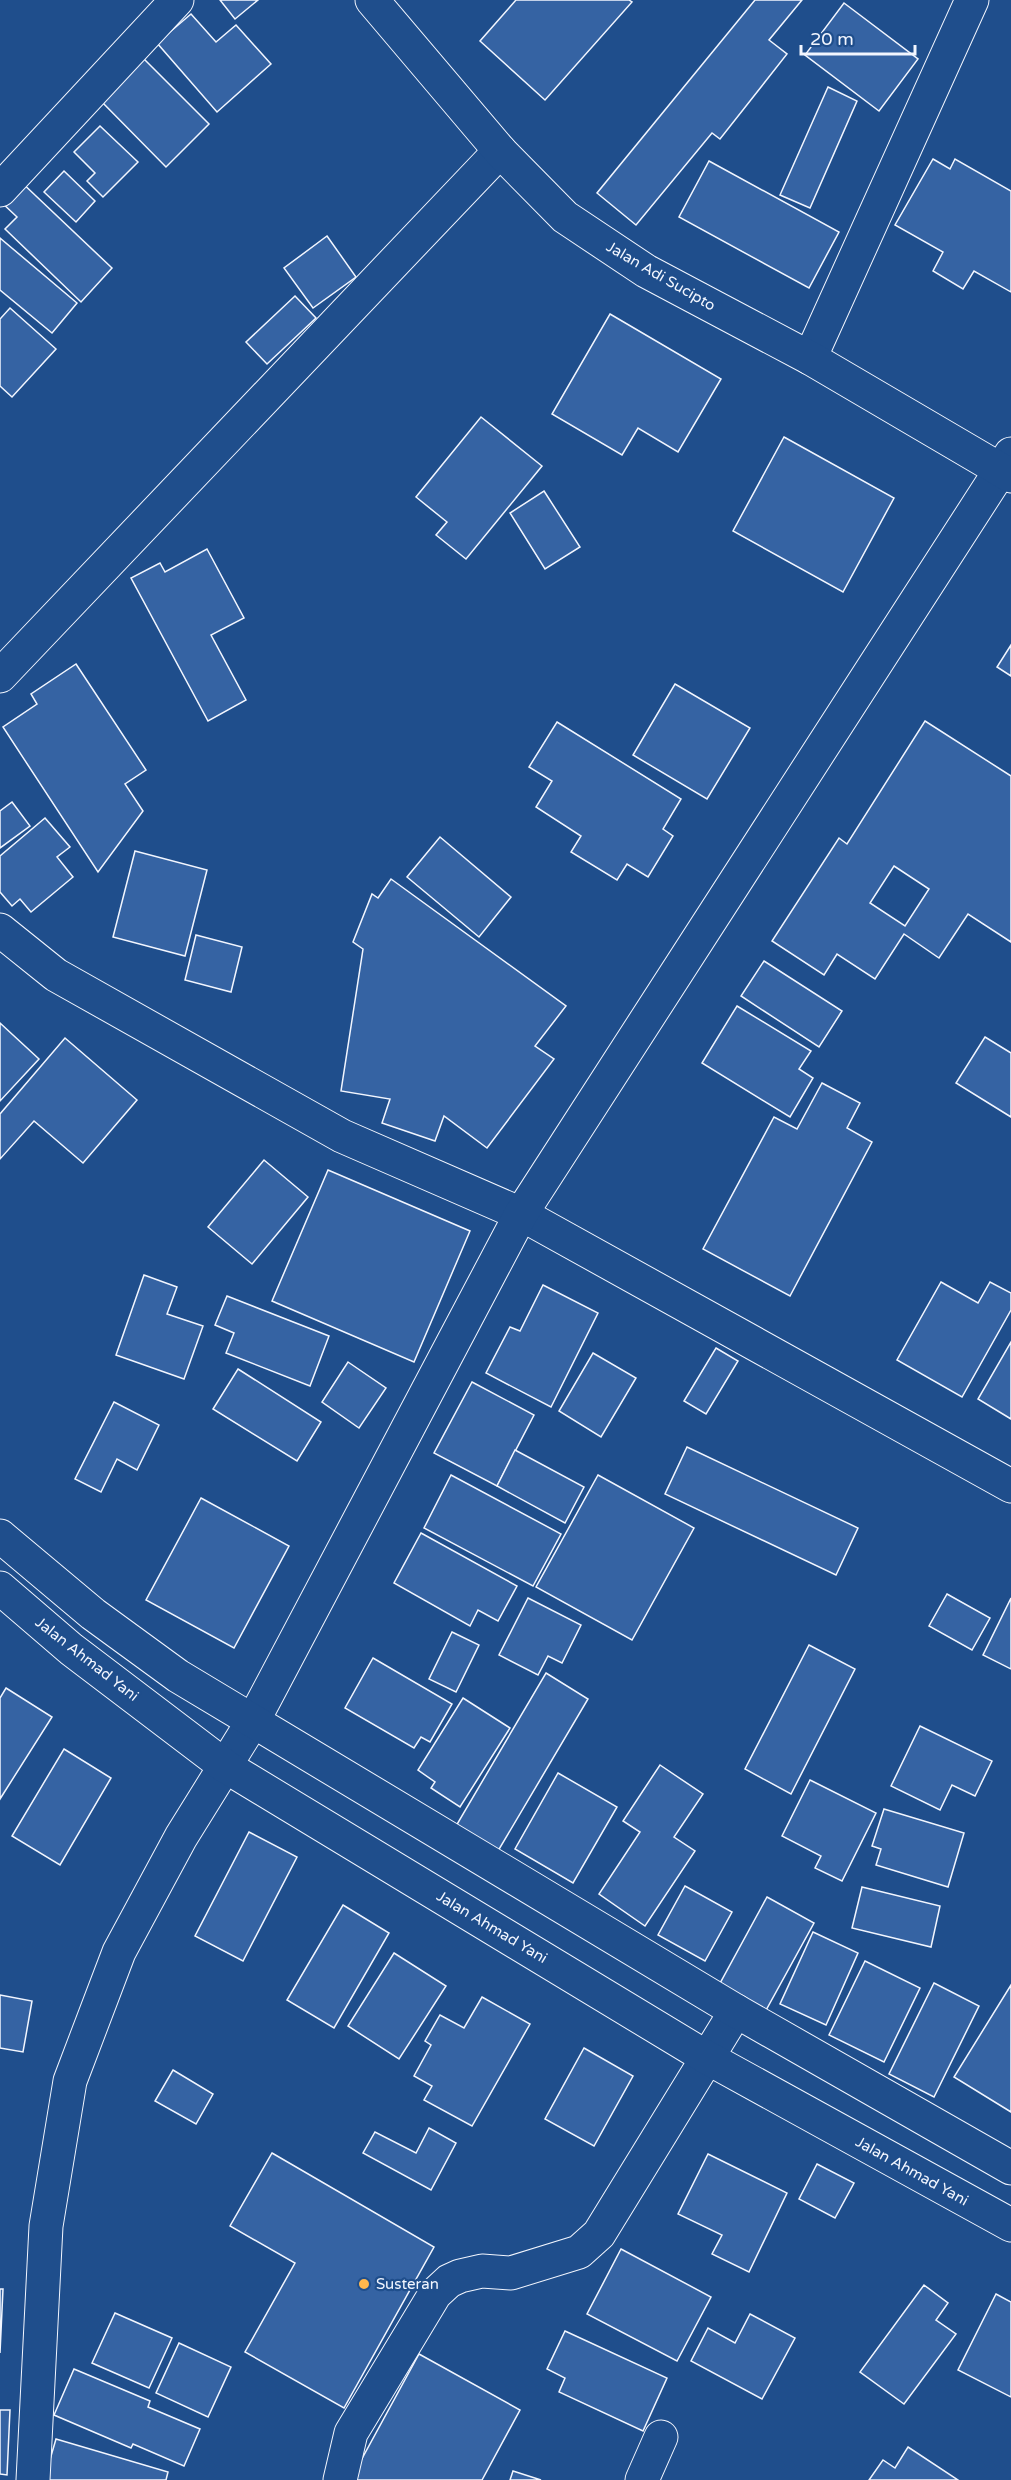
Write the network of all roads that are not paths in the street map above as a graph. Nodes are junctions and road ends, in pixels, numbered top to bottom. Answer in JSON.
{"nodes":[{"id":1,"x":177,"y":0,"type":"edge"},
{"id":2,"x":372,"y":0,"type":"edge"},
{"id":3,"x":972,"y":0,"type":"edge"},
{"id":4,"x":500,"y":151,"type":"junction"},
{"id":5,"x":0,"y":190,"type":"edge"},
{"id":6,"x":810,"y":358,"type":"junction"},
{"id":7,"x":1007,"y":467,"type":"edge"},
{"id":8,"x":0,"y":676,"type":"edge"},
{"id":9,"x":0,"y":930,"type":"edge"},
{"id":10,"x":521,"y":1214,"type":"junction"},
{"id":11,"x":1011,"y":1486,"type":"edge"},
{"id":12,"x":0,"y":1536,"type":"edge"},
{"id":13,"x":0,"y":1588,"type":"edge"},
{"id":14,"x":253,"y":1721,"type":"junction"},
{"id":15,"x":225,"y":1766,"type":"junction"},
{"id":16,"x":736,"y":2011,"type":"junction"},
{"id":17,"x":706,"y":2057,"type":"junction"},
{"id":18,"x":1011,"y":2168,"type":"edge"},
{"id":19,"x":1011,"y":2225,"type":"edge"},
{"id":20,"x":661,"y":2437,"type":"dead end"},
{"id":21,"x":33,"y":2480,"type":"edge"},
{"id":22,"x":339,"y":2480,"type":"edge"},
{"id":23,"x":642,"y":2480,"type":"edge"}],
"edges":[{"from":1,"to":5,"type":"main road"},
{"from":2,"to":4,"type":"main road","name":"Jalan Adi Sucipto"},
{"from":3,"to":6,"type":"main road"},
{"from":4,"to":6,"type":"main road","name":"Jalan Adi Sucipto"},
{"from":4,"to":8,"type":"main road"},
{"from":6,"to":7,"type":"main road","name":"Jalan Adi Sucipto"},
{"from":7,"to":10,"type":"main road"},
{"from":9,"to":10,"type":"main road"},
{"from":10,"to":11,"type":"main road"},
{"from":10,"to":14,"type":"main road"},
{"from":12,"to":14,"type":"main road"},
{"from":13,"to":15,"type":"main road","name":"Jalan Ahmad Yani"},
{"from":14,"to":15,"type":"main road"},
{"from":14,"to":16,"type":"main road"},
{"from":15,"to":17,"type":"main road","name":"Jalan Ahmad Yani"},
{"from":15,"to":21,"type":"main road"},
{"from":16,"to":17,"type":"main road"},
{"from":16,"to":18,"type":"main road"},
{"from":17,"to":19,"type":"main road","name":"Jalan Ahmad Yani"},
{"from":17,"to":22,"type":"main road"},
{"from":20,"to":23,"type":"main road"}]}
